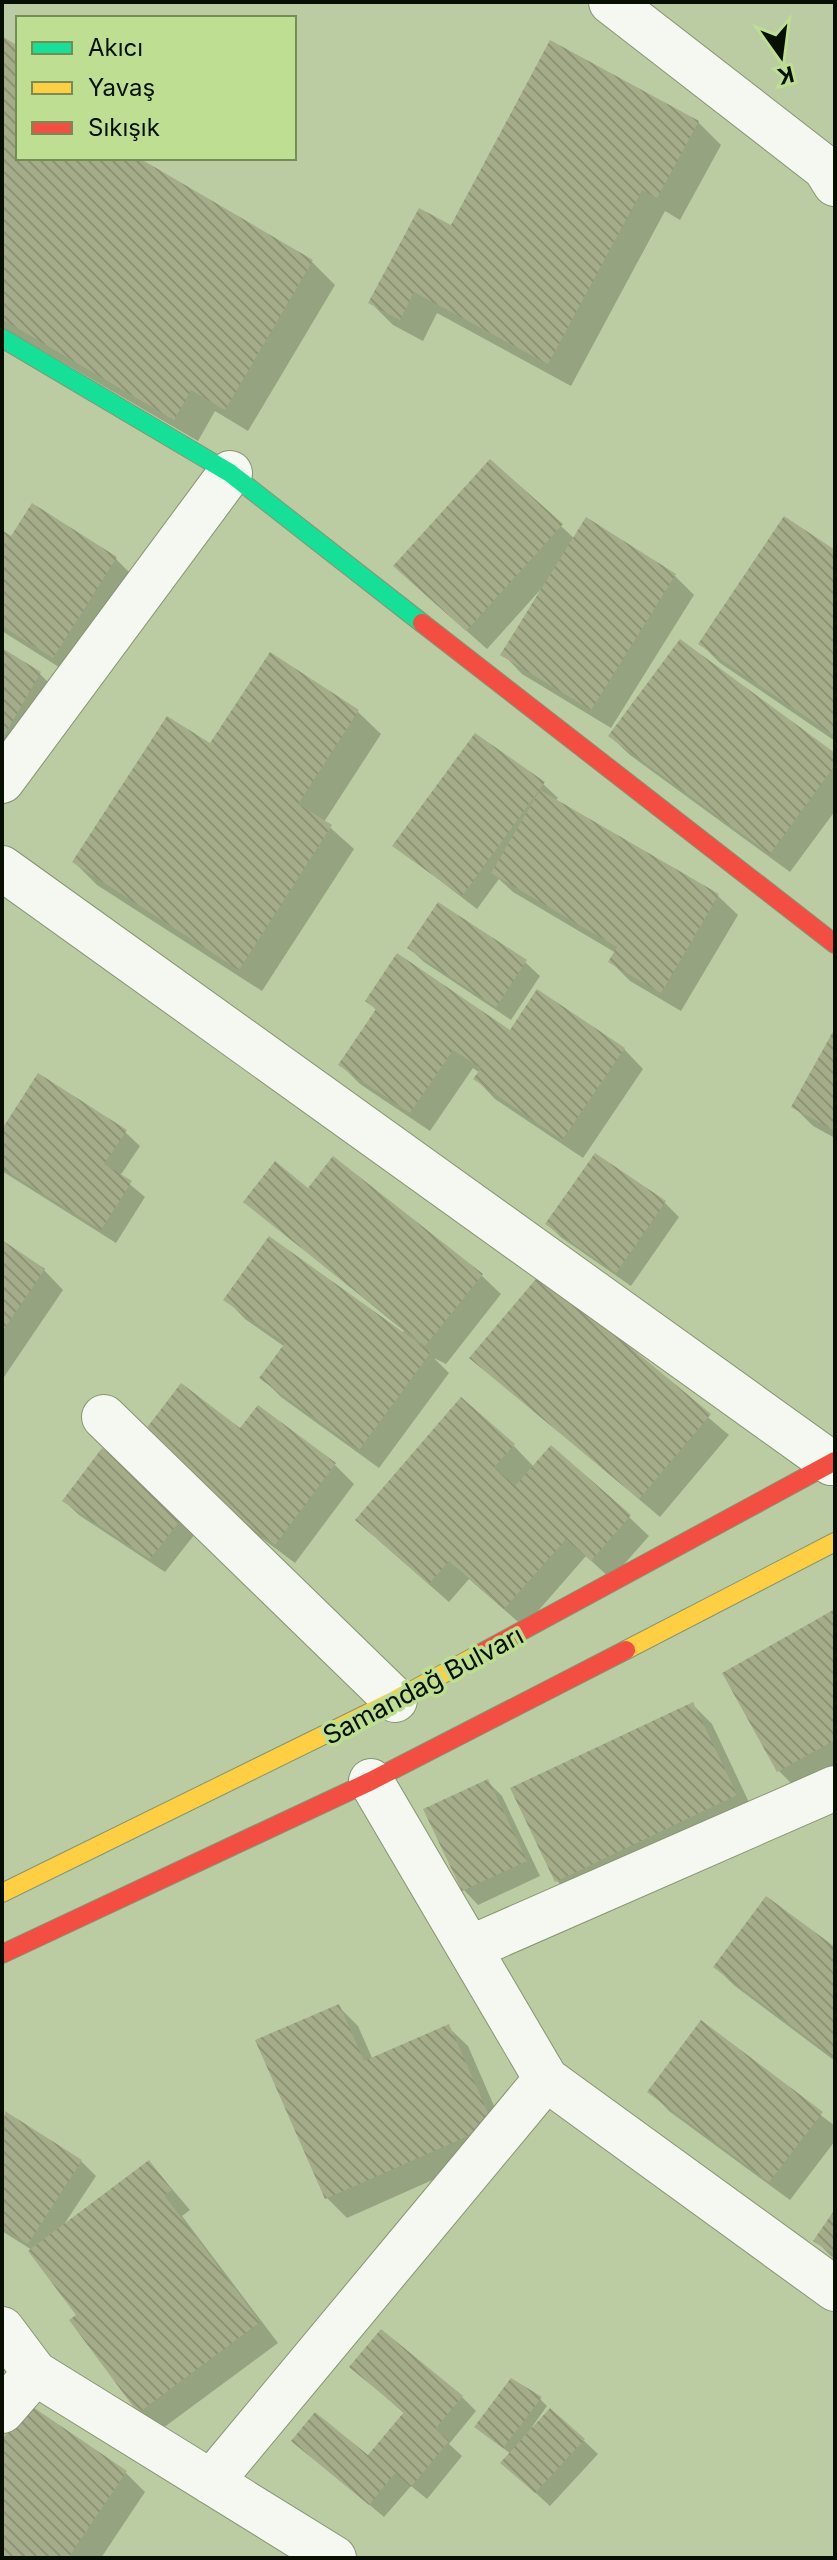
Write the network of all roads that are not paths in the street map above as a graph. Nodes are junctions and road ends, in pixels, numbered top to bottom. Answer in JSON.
{"nodes":[{"id":1,"x":611,"y":2,"type":"edge"},
{"id":2,"x":835,"y":184,"type":"edge"},
{"id":3,"x":2,"y":338,"type":"edge"},
{"id":4,"x":230,"y":473,"type":"junction"},
{"id":5,"x":2,"y":781,"type":"edge"},
{"id":6,"x":2,"y":868,"type":"edge"},
{"id":7,"x":835,"y":944,"type":"edge"},
{"id":8,"x":104,"y":1417,"type":"dead end"},
{"id":9,"x":833,"y":1462,"type":"edge"},
{"id":10,"x":835,"y":1542,"type":"edge"},
{"id":11,"x":395,"y":1700,"type":"junction"},
{"id":12,"x":371,"y":1781,"type":"junction"},
{"id":13,"x":835,"y":1788,"type":"edge"},
{"id":14,"x":2,"y":1893,"type":"edge"},
{"id":15,"x":470,"y":1948,"type":"junction"},
{"id":16,"x":2,"y":1954,"type":"edge"},
{"id":17,"x":546,"y":2079,"type":"junction"},
{"id":18,"x":835,"y":2289,"type":"edge"},
{"id":19,"x":2,"y":2329,"type":"edge"},
{"id":20,"x":35,"y":2373,"type":"junction"},
{"id":21,"x":2,"y":2411,"type":"edge"},
{"id":22,"x":211,"y":2482,"type":"junction"},
{"id":23,"x":334,"y":2558,"type":"edge"}],
"edges":[{"from":1,"to":2,"type":"street"},
{"from":3,"to":4,"type":"main road"},
{"from":4,"to":5,"type":"street"},
{"from":4,"to":7,"type":"main road"},
{"from":6,"to":9,"type":"street"},
{"from":8,"to":11,"type":"street"},
{"from":9,"to":11,"type":"main road","name":"Samandağ Bulvarı"},
{"from":10,"to":12,"type":"main road"},
{"from":11,"to":14,"type":"main road","name":"Samandağ Bulvarı"},
{"from":12,"to":15,"type":"street"},
{"from":12,"to":16,"type":"main road"},
{"from":13,"to":15,"type":"street"},
{"from":15,"to":17,"type":"street"},
{"from":17,"to":18,"type":"street"},
{"from":17,"to":22,"type":"street"},
{"from":19,"to":20,"type":"street"},
{"from":20,"to":21,"type":"street"},
{"from":20,"to":22,"type":"street"},
{"from":22,"to":23,"type":"street"}]}
